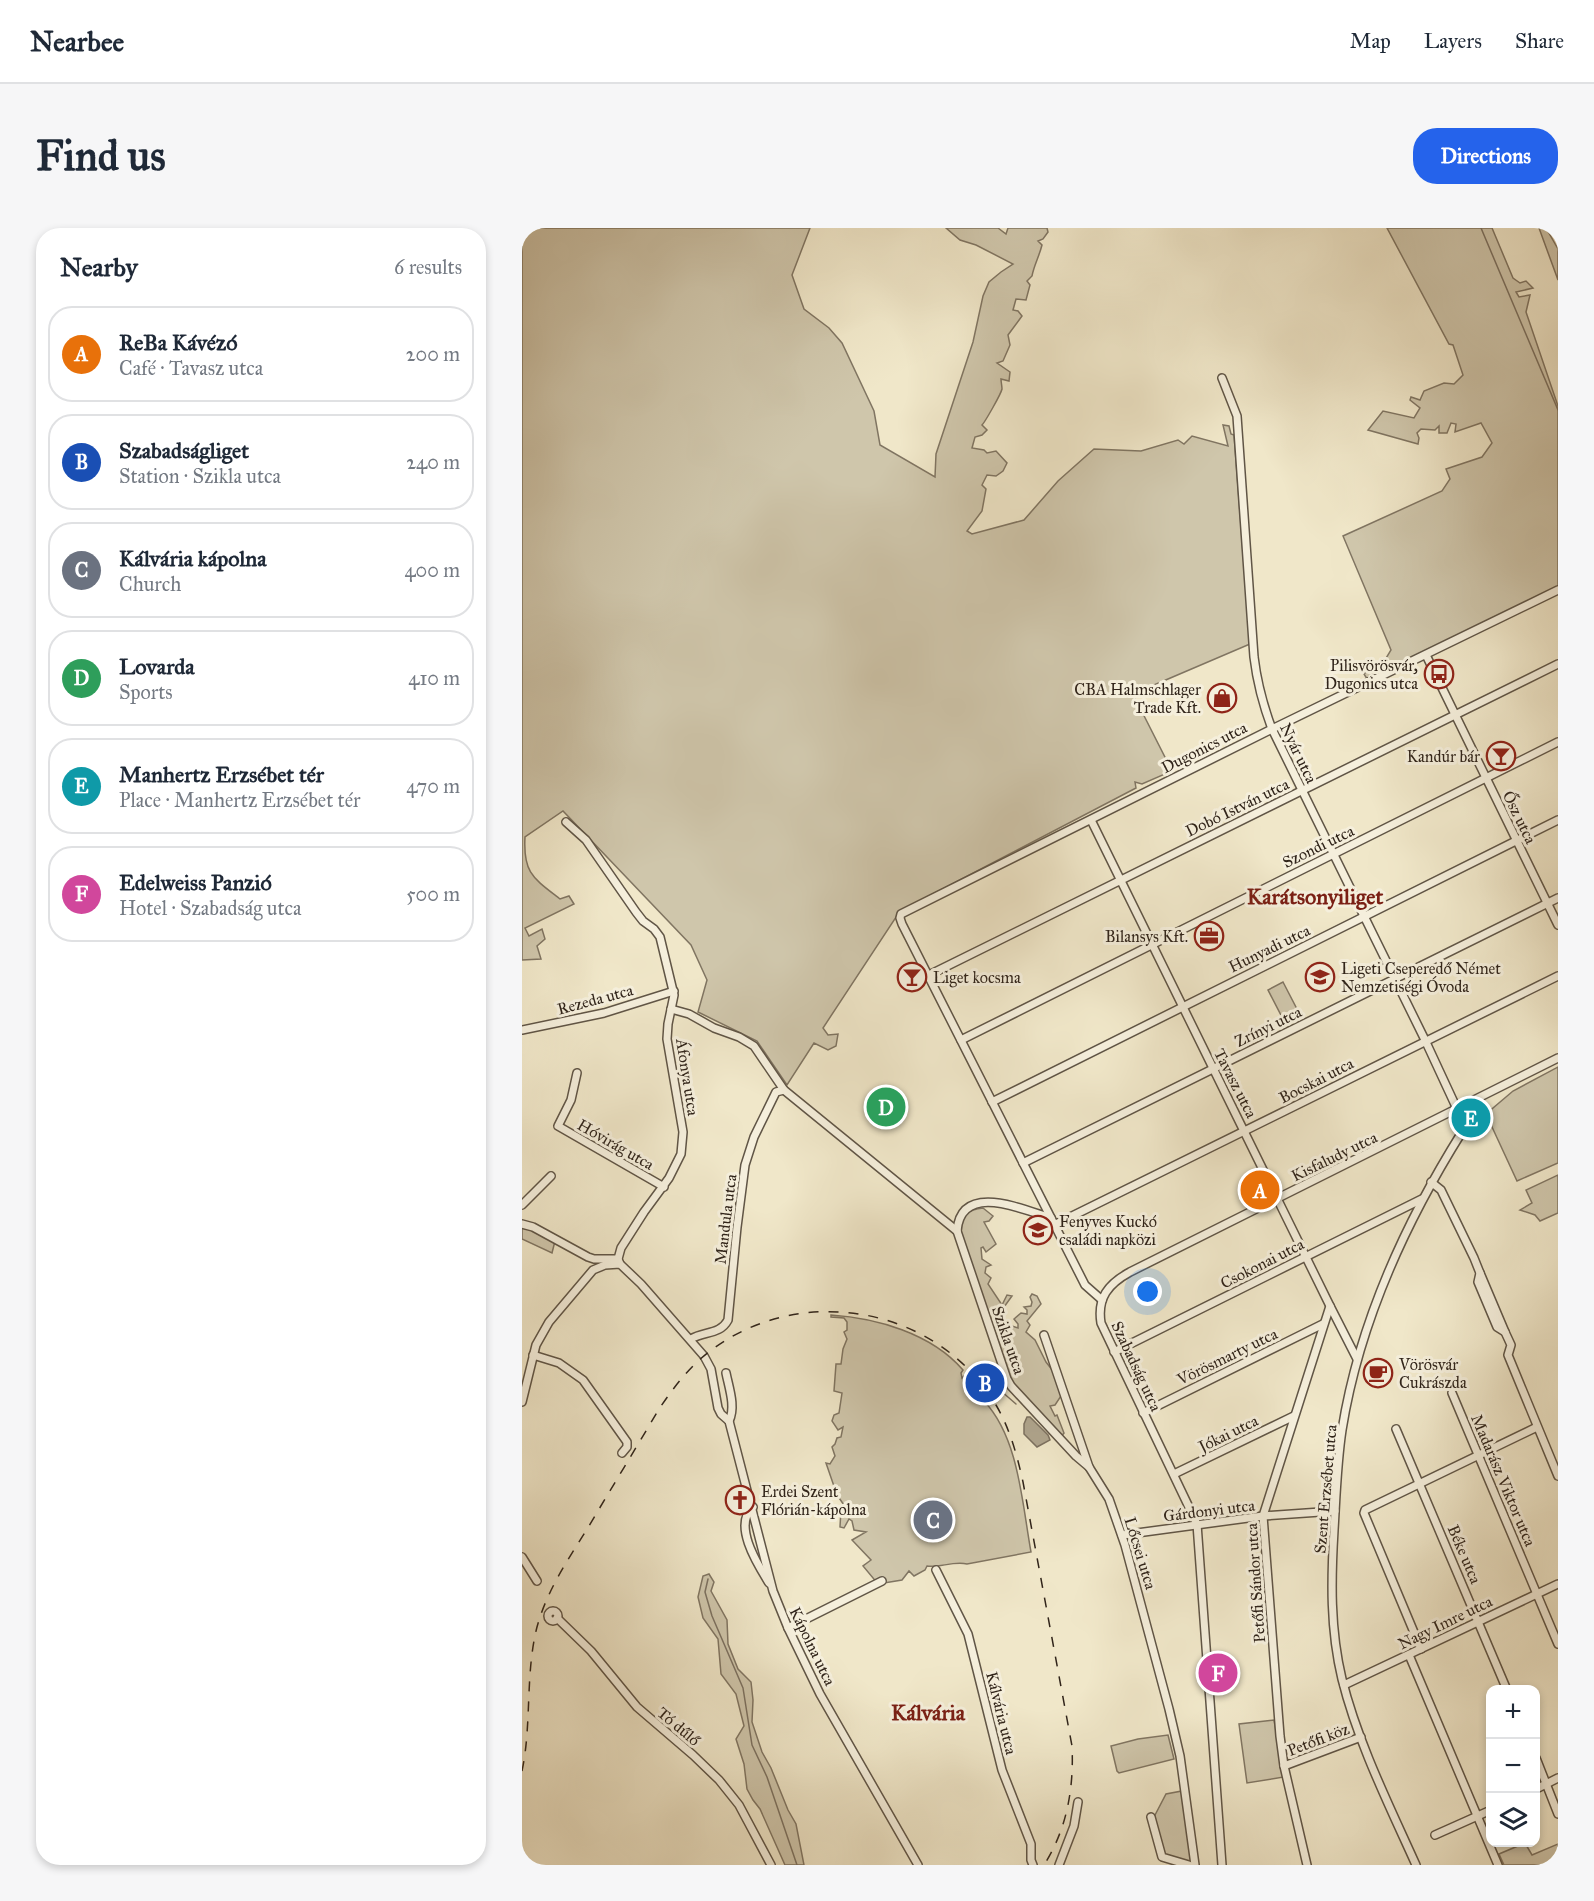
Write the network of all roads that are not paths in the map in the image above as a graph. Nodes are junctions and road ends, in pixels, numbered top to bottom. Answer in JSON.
{"nodes":[{"id":1,"x":1222,"y":378,"type":"dead end"},
{"id":2,"x":1558,"y":590,"type":"edge"},
{"id":3,"x":1426,"y":655,"type":"junction"},
{"id":4,"x":1558,"y":664,"type":"edge"},
{"id":5,"x":1455,"y":715,"type":"junction"},
{"id":6,"x":1272,"y":729,"type":"junction"},
{"id":7,"x":1558,"y":742,"type":"edge"},
{"id":8,"x":1486,"y":778,"type":"junction"},
{"id":9,"x":1302,"y":790,"type":"junction"},
{"id":10,"x":1090,"y":820,"type":"junction"},
{"id":11,"x":1558,"y":820,"type":"edge"},
{"id":12,"x":566,"y":822,"type":"dead end"},
{"id":13,"x":1516,"y":841,"type":"junction"},
{"id":14,"x":1333,"y":853,"type":"junction"},
{"id":15,"x":1120,"y":880,"type":"junction"},
{"id":16,"x":1558,"y":898,"type":"edge"},
{"id":17,"x":1547,"y":903,"type":"junction"},
{"id":18,"x":1364,"y":916,"type":"junction"},
{"id":19,"x":1558,"y":925,"type":"edge"},
{"id":20,"x":1151,"y":944,"type":"junction"},
{"id":21,"x":928,"y":975,"type":"junction"},
{"id":22,"x":1558,"y":976,"type":"edge"},
{"id":23,"x":1395,"y":979,"type":"junction"},
{"id":24,"x":674,"y":991,"type":"junction"},
{"id":25,"x":1182,"y":1007,"type":"junction"},
{"id":26,"x":671,"y":1009,"type":"junction"},
{"id":27,"x":522,"y":1030,"type":"edge"},
{"id":28,"x":961,"y":1040,"type":"junction"},
{"id":29,"x":1425,"y":1040,"type":"junction"},
{"id":30,"x":1558,"y":1058,"type":"edge"},
{"id":31,"x":1213,"y":1069,"type":"junction"},
{"id":32,"x":577,"y":1073,"type":"dead end"},
{"id":33,"x":784,"y":1090,"type":"junction"},
{"id":34,"x":992,"y":1101,"type":"junction"},
{"id":35,"x":1458,"y":1110,"type":"junction"},
{"id":36,"x":1464,"y":1126,"type":"joint"},
{"id":37,"x":1245,"y":1132,"type":"junction"},
{"id":38,"x":1023,"y":1163,"type":"junction"},
{"id":39,"x":551,"y":1176,"type":"dead end"},
{"id":40,"x":1431,"y":1182,"type":"junction"},
{"id":41,"x":664,"y":1187,"type":"junction"},
{"id":42,"x":1278,"y":1199,"type":"junction"},
{"id":43,"x":1422,"y":1199,"type":"junction"},
{"id":44,"x":522,"y":1204,"type":"edge"},
{"id":45,"x":1053,"y":1222,"type":"junction"},
{"id":46,"x":522,"y":1224,"type":"edge"},
{"id":47,"x":957,"y":1231,"type":"junction"},
{"id":48,"x":1306,"y":1257,"type":"junction"},
{"id":49,"x":619,"y":1261,"type":"junction"},
{"id":50,"x":1480,"y":1273,"type":"junction"},
{"id":51,"x":1102,"y":1300,"type":"junction"},
{"id":52,"x":1330,"y":1306,"type":"junction"},
{"id":53,"x":1323,"y":1324,"type":"junction"},
{"id":54,"x":1505,"y":1332,"type":"junction"},
{"id":55,"x":1044,"y":1335,"type":"dead end"},
{"id":56,"x":690,"y":1339,"type":"junction"},
{"id":57,"x":1114,"y":1352,"type":"junction"},
{"id":58,"x":533,"y":1355,"type":"junction"},
{"id":59,"x":1358,"y":1359,"type":"junction"},
{"id":60,"x":726,"y":1373,"type":"dead end"},
{"id":61,"x":1452,"y":1393,"type":"dead end"},
{"id":62,"x":522,"y":1402,"type":"edge"},
{"id":63,"x":1143,"y":1413,"type":"junction"},
{"id":64,"x":1294,"y":1416,"type":"junction"},
{"id":65,"x":729,"y":1421,"type":"junction"},
{"id":66,"x":1537,"y":1426,"type":"junction"},
{"id":67,"x":1396,"y":1429,"type":"dead end"},
{"id":68,"x":622,"y":1453,"type":"dead end"},
{"id":69,"x":1479,"y":1454,"type":"junction"},
{"id":70,"x":1089,"y":1467,"type":"junction"},
{"id":71,"x":1174,"y":1474,"type":"junction"},
{"id":72,"x":1558,"y":1476,"type":"edge"},
{"id":73,"x":1421,"y":1483,"type":"junction"},
{"id":74,"x":753,"y":1507,"type":"junction"},
{"id":75,"x":1335,"y":1511,"type":"junction"},
{"id":76,"x":1263,"y":1516,"type":"junction"},
{"id":77,"x":1197,"y":1524,"type":"junction"},
{"id":78,"x":758,"y":1529,"type":"junction"},
{"id":79,"x":746,"y":1532,"type":"junction"},
{"id":80,"x":1122,"y":1535,"type":"junction"},
{"id":81,"x":762,"y":1547,"type":"junction"},
{"id":82,"x":751,"y":1549,"type":"junction"},
{"id":83,"x":522,"y":1557,"type":"edge"},
{"id":84,"x":936,"y":1570,"type":"dead end"},
{"id":85,"x":537,"y":1581,"type":"dead end"},
{"id":86,"x":882,"y":1581,"type":"dead end"},
{"id":87,"x":1558,"y":1584,"type":"edge"},
{"id":88,"x":773,"y":1591,"type":"junction"},
{"id":89,"x":1537,"y":1593,"type":"junction"},
{"id":90,"x":557,"y":1618,"type":"dead end"},
{"id":91,"x":1479,"y":1621,"type":"junction"},
{"id":92,"x":788,"y":1628,"type":"junction"},
{"id":93,"x":1558,"y":1644,"type":"edge"},
{"id":94,"x":1421,"y":1649,"type":"junction"},
{"id":95,"x":1409,"y":1655,"type":"junction"},
{"id":96,"x":1344,"y":1685,"type":"junction"},
{"id":97,"x":1505,"y":1685,"type":"edge"},
{"id":98,"x":1361,"y":1737,"type":"junction"},
{"id":99,"x":1284,"y":1766,"type":"junction"},
{"id":100,"x":1540,"y":1768,"type":"edge"},
{"id":101,"x":1558,"y":1778,"type":"edge"},
{"id":102,"x":1546,"y":1784,"type":"junction"},
{"id":103,"x":1540,"y":1787,"type":"edge"},
{"id":104,"x":1078,"y":1802,"type":"dead end"},
{"id":105,"x":1486,"y":1812,"type":"edge"},
{"id":106,"x":1558,"y":1814,"type":"edge"},
{"id":107,"x":1477,"y":1816,"type":"junction"},
{"id":108,"x":1151,"y":1817,"type":"dead end"},
{"id":109,"x":1435,"y":1836,"type":"dead end"},
{"id":110,"x":771,"y":1865,"type":"edge"},
{"id":111,"x":918,"y":1865,"type":"edge"},
{"id":112,"x":1033,"y":1865,"type":"edge"},
{"id":113,"x":1059,"y":1865,"type":"edge"},
{"id":114,"x":1189,"y":1865,"type":"edge"},
{"id":115,"x":1195,"y":1865,"type":"edge"},
{"id":116,"x":1222,"y":1865,"type":"edge"},
{"id":117,"x":1307,"y":1865,"type":"edge"},
{"id":118,"x":1416,"y":1865,"type":"edge"},
{"id":119,"x":1498,"y":1865,"type":"edge"}],
"edges":[{"from":1,"to":6,"type":"street","name":"Nyár utca"},
{"from":2,"to":3,"type":"street","name":"Dugonics utca"},
{"from":3,"to":5,"type":"street","name":"Ősz utca"},
{"from":3,"to":6,"type":"street","name":"Dugonics utca"},
{"from":4,"to":5,"type":"street","name":"Dobó István utca"},
{"from":5,"to":8,"type":"street","name":"Ősz utca"},
{"from":5,"to":9,"type":"street","name":"Dobó István utca"},
{"from":6,"to":9,"type":"street","name":"Nyár utca"},
{"from":6,"to":10,"type":"street","name":"Dugonics utca"},
{"from":7,"to":8,"type":"street","name":"Szondi utca"},
{"from":8,"to":13,"type":"street","name":"Ősz utca"},
{"from":8,"to":14,"type":"street","name":"Szondi utca"},
{"from":9,"to":14,"type":"street","name":"Nyár utca"},
{"from":9,"to":15,"type":"street","name":"Dobó István utca"},
{"from":10,"to":15,"type":"street","name":"Tavasz utca"},
{"from":10,"to":21,"type":"street","name":"Dugonics utca"},
{"from":11,"to":13,"type":"street","name":"Hunyadi utca"},
{"from":12,"to":24,"type":"street","name":"Áfonya utca"},
{"from":13,"to":17,"type":"street","name":"Ősz utca"},
{"from":13,"to":18,"type":"street","name":"Hunyadi utca"},
{"from":14,"to":18,"type":"street","name":"Nyár utca"},
{"from":14,"to":20,"type":"street","name":"Szondi utca"},
{"from":15,"to":20,"type":"street","name":"Tavasz utca"},
{"from":15,"to":21,"type":"street","name":"Dobó István utca"},
{"from":16,"to":17,"type":"street","name":"Zrínyi utca"},
{"from":17,"to":19,"type":"street","name":"Ősz utca"},
{"from":17,"to":23,"type":"street","name":"Zrínyi utca"},
{"from":18,"to":23,"type":"street","name":"Nyár utca"},
{"from":18,"to":25,"type":"street","name":"Hunyadi utca"},
{"from":20,"to":25,"type":"street","name":"Tavasz utca"},
{"from":20,"to":28,"type":"street","name":"Szondi utca"},
{"from":21,"to":28,"type":"street"},
{"from":22,"to":29,"type":"street","name":"Bocskai utca"},
{"from":23,"to":29,"type":"street","name":"Nyár utca"},
{"from":23,"to":31,"type":"street","name":"Zrínyi utca"},
{"from":24,"to":26,"type":"street","name":"Áfonya utca"},
{"from":24,"to":27,"type":"street","name":"Rezeda utca"},
{"from":25,"to":31,"type":"street","name":"Tavasz utca"},
{"from":25,"to":34,"type":"street","name":"Hunyadi utca"},
{"from":26,"to":33,"type":"street"},
{"from":26,"to":41,"type":"street","name":"Áfonya utca"},
{"from":28,"to":34,"type":"street"},
{"from":29,"to":35,"type":"street","name":"Nyár utca"},
{"from":29,"to":37,"type":"street","name":"Bocskai utca"},
{"from":30,"to":35,"type":"street"},
{"from":31,"to":37,"type":"street","name":"Tavasz utca"},
{"from":31,"to":38,"type":"street","name":"Zrínyi utca"},
{"from":32,"to":41,"type":"street","name":"Hóvirág utca"},
{"from":33,"to":47,"type":"street"},
{"from":33,"to":56,"type":"street","name":"Mandula utca"},
{"from":34,"to":38,"type":"street"},
{"from":35,"to":36,"type":"street","name":"Nyár utca"},
{"from":35,"to":42,"type":"street","name":"Kisfaludy utca"},
{"from":36,"to":40,"type":"street","name":"Szent Erzsébet utca"},
{"from":37,"to":42,"type":"street","name":"Tavasz utca"},
{"from":37,"to":45,"type":"street","name":"Bocskai utca"},
{"from":38,"to":45,"type":"street"},
{"from":39,"to":44,"type":"street"},
{"from":40,"to":43,"type":"street","name":"Szent Erzsébet utca"},
{"from":40,"to":50,"type":"street"},
{"from":41,"to":49,"type":"street","name":"Áfonya utca"},
{"from":42,"to":48,"type":"street","name":"Tavasz utca"},
{"from":42,"to":51,"type":"street","name":"Kisfaludy utca"},
{"from":43,"to":48,"type":"street","name":"Csokonai utca"},
{"from":43,"to":59,"type":"street","name":"Szent Erzsébet utca"},
{"from":45,"to":47,"type":"street"},
{"from":45,"to":51,"type":"street"},
{"from":46,"to":49,"type":"street"},
{"from":47,"to":70,"type":"street","name":"Szikla utca"},
{"from":48,"to":52,"type":"street","name":"Tavasz utca"},
{"from":48,"to":57,"type":"street","name":"Csokonai utca"},
{"from":49,"to":56,"type":"street"},
{"from":49,"to":58,"type":"street"},
{"from":50,"to":54,"type":"street"},
{"from":50,"to":54,"type":"street"},
{"from":51,"to":57,"type":"street","name":"Szabadság utca"},
{"from":52,"to":53,"type":"street","name":"Petőfi Sándor utca"},
{"from":52,"to":59,"type":"street","name":"Tavasz utca"},
{"from":53,"to":63,"type":"street","name":"Vörösmarty utca"},
{"from":53,"to":64,"type":"street","name":"Petőfi Sándor utca"},
{"from":54,"to":66,"type":"street"},
{"from":55,"to":70,"type":"street","name":"Lőcsei utca"},
{"from":56,"to":65,"type":"street","name":"Kápolna utca"},
{"from":57,"to":63,"type":"street","name":"Szabadság utca"},
{"from":58,"to":62,"type":"street"},
{"from":58,"to":68,"type":"street"},
{"from":59,"to":75,"type":"street","name":"Szent Erzsébet utca"},
{"from":60,"to":65,"type":"street","name":"Kápolna utca"},
{"from":61,"to":69,"type":"street","name":"Madarász Viktor utca"},
{"from":63,"to":71,"type":"street","name":"Szabadság utca"},
{"from":64,"to":71,"type":"street","name":"Jókai utca"},
{"from":64,"to":76,"type":"street","name":"Petőfi Sándor utca"},
{"from":65,"to":74,"type":"street","name":"Kápolna utca"},
{"from":66,"to":69,"type":"street"},
{"from":66,"to":72,"type":"street"},
{"from":67,"to":73,"type":"street","name":"Béke utca"},
{"from":69,"to":73,"type":"street"},
{"from":69,"to":89,"type":"street","name":"Madarász Viktor utca"},
{"from":70,"to":80,"type":"street","name":"Lőcsei utca"},
{"from":71,"to":77,"type":"street","name":"Szabadság utca"},
{"from":73,"to":91,"type":"street","name":"Béke utca"},
{"from":73,"to":94,"type":"street"},
{"from":74,"to":78,"type":"street","name":"Kápolna utca"},
{"from":74,"to":79,"type":"street"},
{"from":75,"to":76,"type":"street","name":"Gárdonyi utca"},
{"from":75,"to":96,"type":"street","name":"Szent Erzsébet utca"},
{"from":76,"to":77,"type":"street","name":"Gárdonyi utca"},
{"from":76,"to":99,"type":"street","name":"Petőfi Sándor utca"},
{"from":77,"to":80,"type":"street","name":"Gárdonyi utca"},
{"from":77,"to":116,"type":"street","name":"Szabadság utca"},
{"from":78,"to":79,"type":"street"},
{"from":78,"to":81,"type":"street","name":"Kápolna utca"},
{"from":79,"to":82,"type":"street"},
{"from":80,"to":115,"type":"street","name":"Lőcsei utca"},
{"from":81,"to":82,"type":"street"},
{"from":81,"to":88,"type":"street","name":"Kápolna utca"},
{"from":82,"to":88,"type":"street"},
{"from":83,"to":85,"type":"street"},
{"from":84,"to":112,"type":"street","name":"Kálvária utca"},
{"from":86,"to":92,"type":"street"},
{"from":87,"to":89,"type":"street","name":"Nagy Imre utca"},
{"from":88,"to":92,"type":"street","name":"Kápolna utca"},
{"from":89,"to":91,"type":"street","name":"Nagy Imre utca"},
{"from":89,"to":93,"type":"street","name":"Madarász Viktor utca"},
{"from":90,"to":110,"type":"street","name":"Tó dűlő"},
{"from":91,"to":94,"type":"street","name":"Nagy Imre utca"},
{"from":91,"to":97,"type":"street","name":"Béke utca"},
{"from":92,"to":111,"type":"street","name":"Kápolna utca"},
{"from":94,"to":95,"type":"street","name":"Nagy Imre utca"},
{"from":95,"to":96,"type":"street","name":"Nagy Imre utca"},
{"from":95,"to":107,"type":"street"},
{"from":96,"to":98,"type":"street","name":"Szent Erzsébet utca"},
{"from":98,"to":99,"type":"street","name":"Petőfi köz"},
{"from":98,"to":118,"type":"street","name":"Szent Erzsébet utca"},
{"from":99,"to":117,"type":"street","name":"Petőfi Sándor utca"},
{"from":100,"to":102,"type":"street"},
{"from":101,"to":102,"type":"street"},
{"from":102,"to":103,"type":"street"},
{"from":102,"to":106,"type":"street"},
{"from":104,"to":113,"type":"street"},
{"from":105,"to":107,"type":"street"},
{"from":107,"to":109,"type":"street"},
{"from":107,"to":119,"type":"street"},
{"from":108,"to":114,"type":"street"}]}
